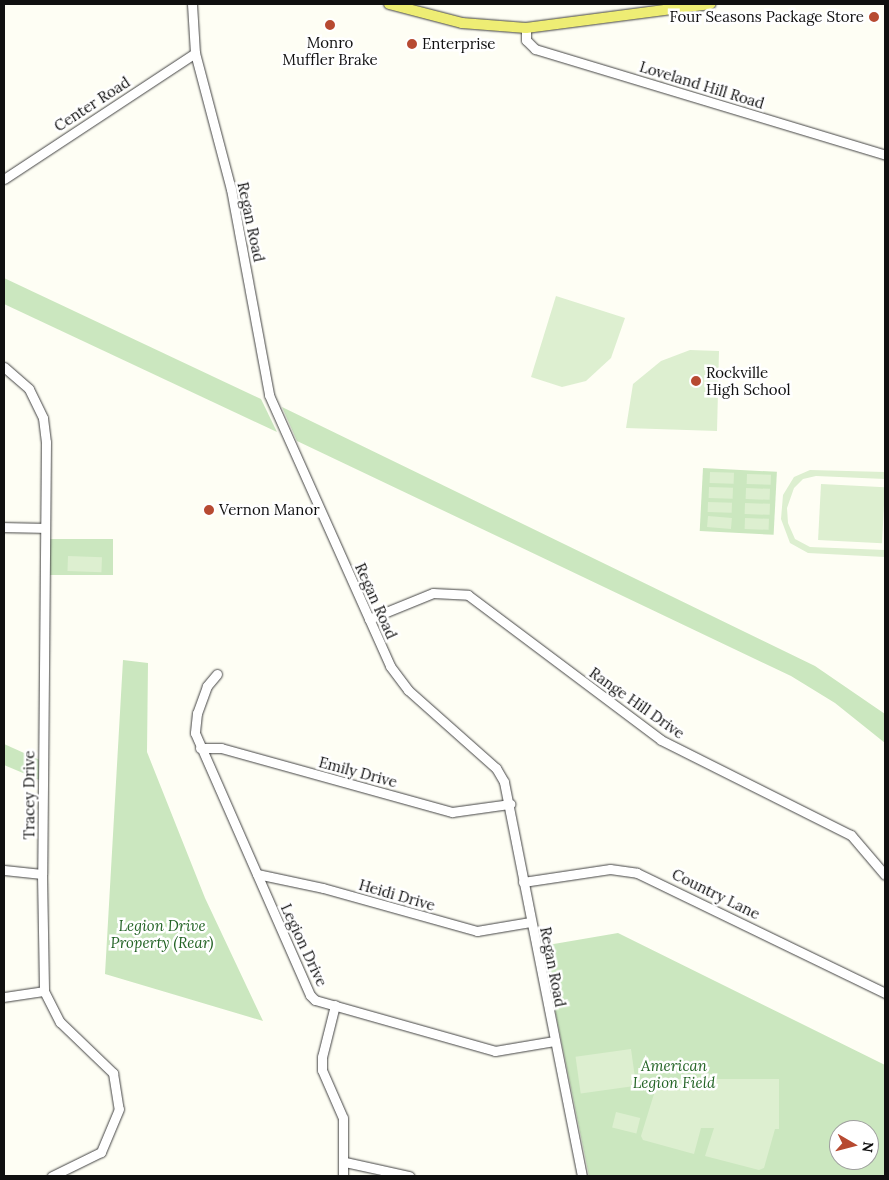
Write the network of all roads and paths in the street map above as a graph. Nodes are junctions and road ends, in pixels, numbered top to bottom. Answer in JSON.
{"nodes":[{"id":1,"x":192,"y":4,"type":"edge"},
{"id":2,"x":390,"y":4,"type":"edge"},
{"id":3,"x":710,"y":4,"type":"edge"},
{"id":4,"x":526,"y":28,"type":"junction"},
{"id":5,"x":195,"y":52,"type":"junction"},
{"id":6,"x":885,"y":155,"type":"edge"},
{"id":7,"x":4,"y":179,"type":"edge"},
{"id":8,"x":4,"y":368,"type":"edge"},
{"id":9,"x":4,"y":527,"type":"edge"},
{"id":10,"x":45,"y":528,"type":"junction"},
{"id":11,"x":369,"y":619,"type":"junction"},
{"id":12,"x":216,"y":674,"type":"dead end"},
{"id":13,"x":200,"y":748,"type":"junction"},
{"id":14,"x":510,"y":804,"type":"junction"},
{"id":15,"x":4,"y":870,"type":"edge"},
{"id":16,"x":42,"y":874,"type":"junction"},
{"id":17,"x":257,"y":874,"type":"junction"},
{"id":18,"x":885,"y":875,"type":"edge"},
{"id":19,"x":523,"y":882,"type":"junction"},
{"id":20,"x":530,"y":922,"type":"junction"},
{"id":21,"x":44,"y":991,"type":"junction"},
{"id":22,"x":885,"y":993,"type":"edge"},
{"id":23,"x":4,"y":998,"type":"edge"},
{"id":24,"x":335,"y":1005,"type":"junction"},
{"id":25,"x":554,"y":1041,"type":"junction"},
{"id":26,"x":345,"y":1162,"type":"junction"},
{"id":27,"x":52,"y":1176,"type":"edge"},
{"id":28,"x":343,"y":1176,"type":"edge"},
{"id":29,"x":409,"y":1176,"type":"edge"},
{"id":30,"x":582,"y":1176,"type":"edge"}],
"edges":[{"from":1,"to":5,"type":"street","name":"Regan Road"},
{"from":2,"to":4,"type":"main road"},
{"from":3,"to":4,"type":"main road"},
{"from":4,"to":6,"type":"street","name":"Loveland Hill Road"},
{"from":5,"to":7,"type":"street","name":"Center Road"},
{"from":5,"to":11,"type":"street","name":"Regan Road"},
{"from":8,"to":10,"type":"street","name":"Tracey Drive"},
{"from":9,"to":10,"type":"street"},
{"from":10,"to":16,"type":"street","name":"Tracey Drive"},
{"from":11,"to":14,"type":"street","name":"Regan Road"},
{"from":11,"to":18,"type":"street","name":"Range Hill Drive"},
{"from":12,"to":13,"type":"street","name":"Legion Drive"},
{"from":13,"to":14,"type":"street","name":"Emily Drive"},
{"from":13,"to":17,"type":"street","name":"Legion Drive"},
{"from":14,"to":19,"type":"street","name":"Regan Road"},
{"from":15,"to":16,"type":"street"},
{"from":16,"to":21,"type":"street","name":"Tracey Drive"},
{"from":17,"to":20,"type":"street","name":"Heidi Drive"},
{"from":17,"to":24,"type":"street","name":"Legion Drive"},
{"from":19,"to":20,"type":"street","name":"Regan Road"},
{"from":19,"to":22,"type":"street","name":"Country Lane"},
{"from":20,"to":25,"type":"street","name":"Regan Road"},
{"from":21,"to":23,"type":"street"},
{"from":21,"to":27,"type":"street","name":"Tracey Drive"},
{"from":24,"to":25,"type":"street","name":"Legion Drive"},
{"from":24,"to":26,"type":"street"},
{"from":25,"to":30,"type":"street","name":"Regan Road"},
{"from":26,"to":28,"type":"street"},
{"from":26,"to":29,"type":"street"}]}
